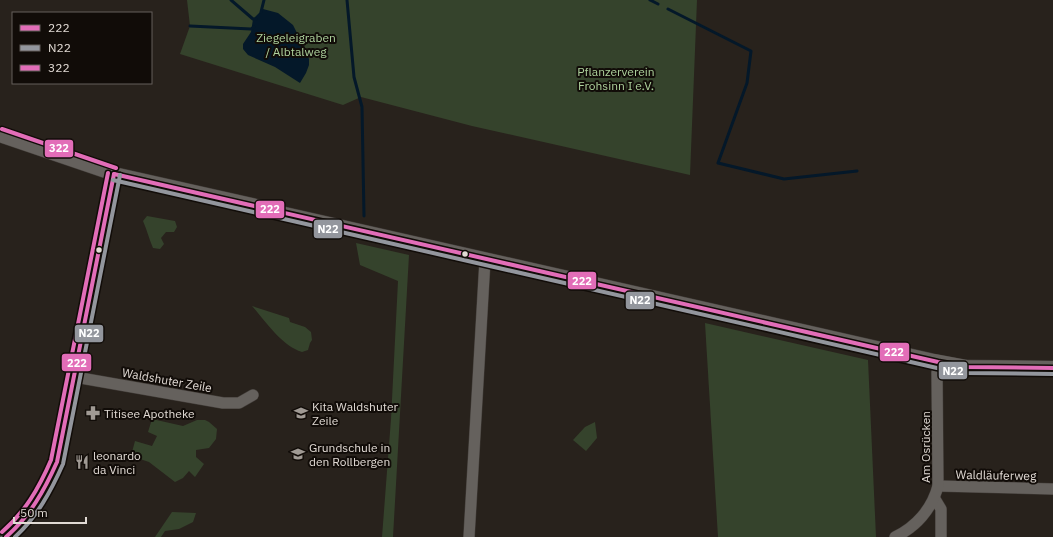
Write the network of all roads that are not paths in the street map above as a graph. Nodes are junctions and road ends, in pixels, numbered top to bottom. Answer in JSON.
{"nodes":[{"id":1,"x":0,"y":135,"type":"edge"},
{"id":2,"x":114,"y":174,"type":"junction"},
{"id":3,"x":485,"y":260,"type":"junction"},
{"id":4,"x":938,"y":362,"type":"junction"},
{"id":5,"x":1053,"y":368,"type":"edge"},
{"id":6,"x":75,"y":377,"type":"junction"},
{"id":7,"x":253,"y":395,"type":"dead end"},
{"id":8,"x":938,"y":486,"type":"junction"},
{"id":9,"x":1053,"y":489,"type":"edge"},
{"id":10,"x":935,"y":499,"type":"junction"},
{"id":11,"x":6,"y":537,"type":"edge"},
{"id":12,"x":469,"y":537,"type":"edge"},
{"id":13,"x":895,"y":537,"type":"edge"},
{"id":14,"x":941,"y":537,"type":"edge"}],
"edges":[{"from":1,"to":2,"type":"street"},
{"from":2,"to":3,"type":"street"},
{"from":2,"to":6,"type":"street"},
{"from":3,"to":4,"type":"street"},
{"from":3,"to":12,"type":"street"},
{"from":4,"to":5,"type":"street"},
{"from":4,"to":8,"type":"street","name":"Am Osrücken"},
{"from":6,"to":7,"type":"street","name":"Waldshuter Zeile"},
{"from":6,"to":11,"type":"street"},
{"from":8,"to":9,"type":"street","name":"Waldläuferweg"},
{"from":8,"to":10,"type":"street","name":"Am Osrücken"},
{"from":10,"to":13,"type":"street","name":"Am Osrücken"},
{"from":10,"to":14,"type":"street"}]}
